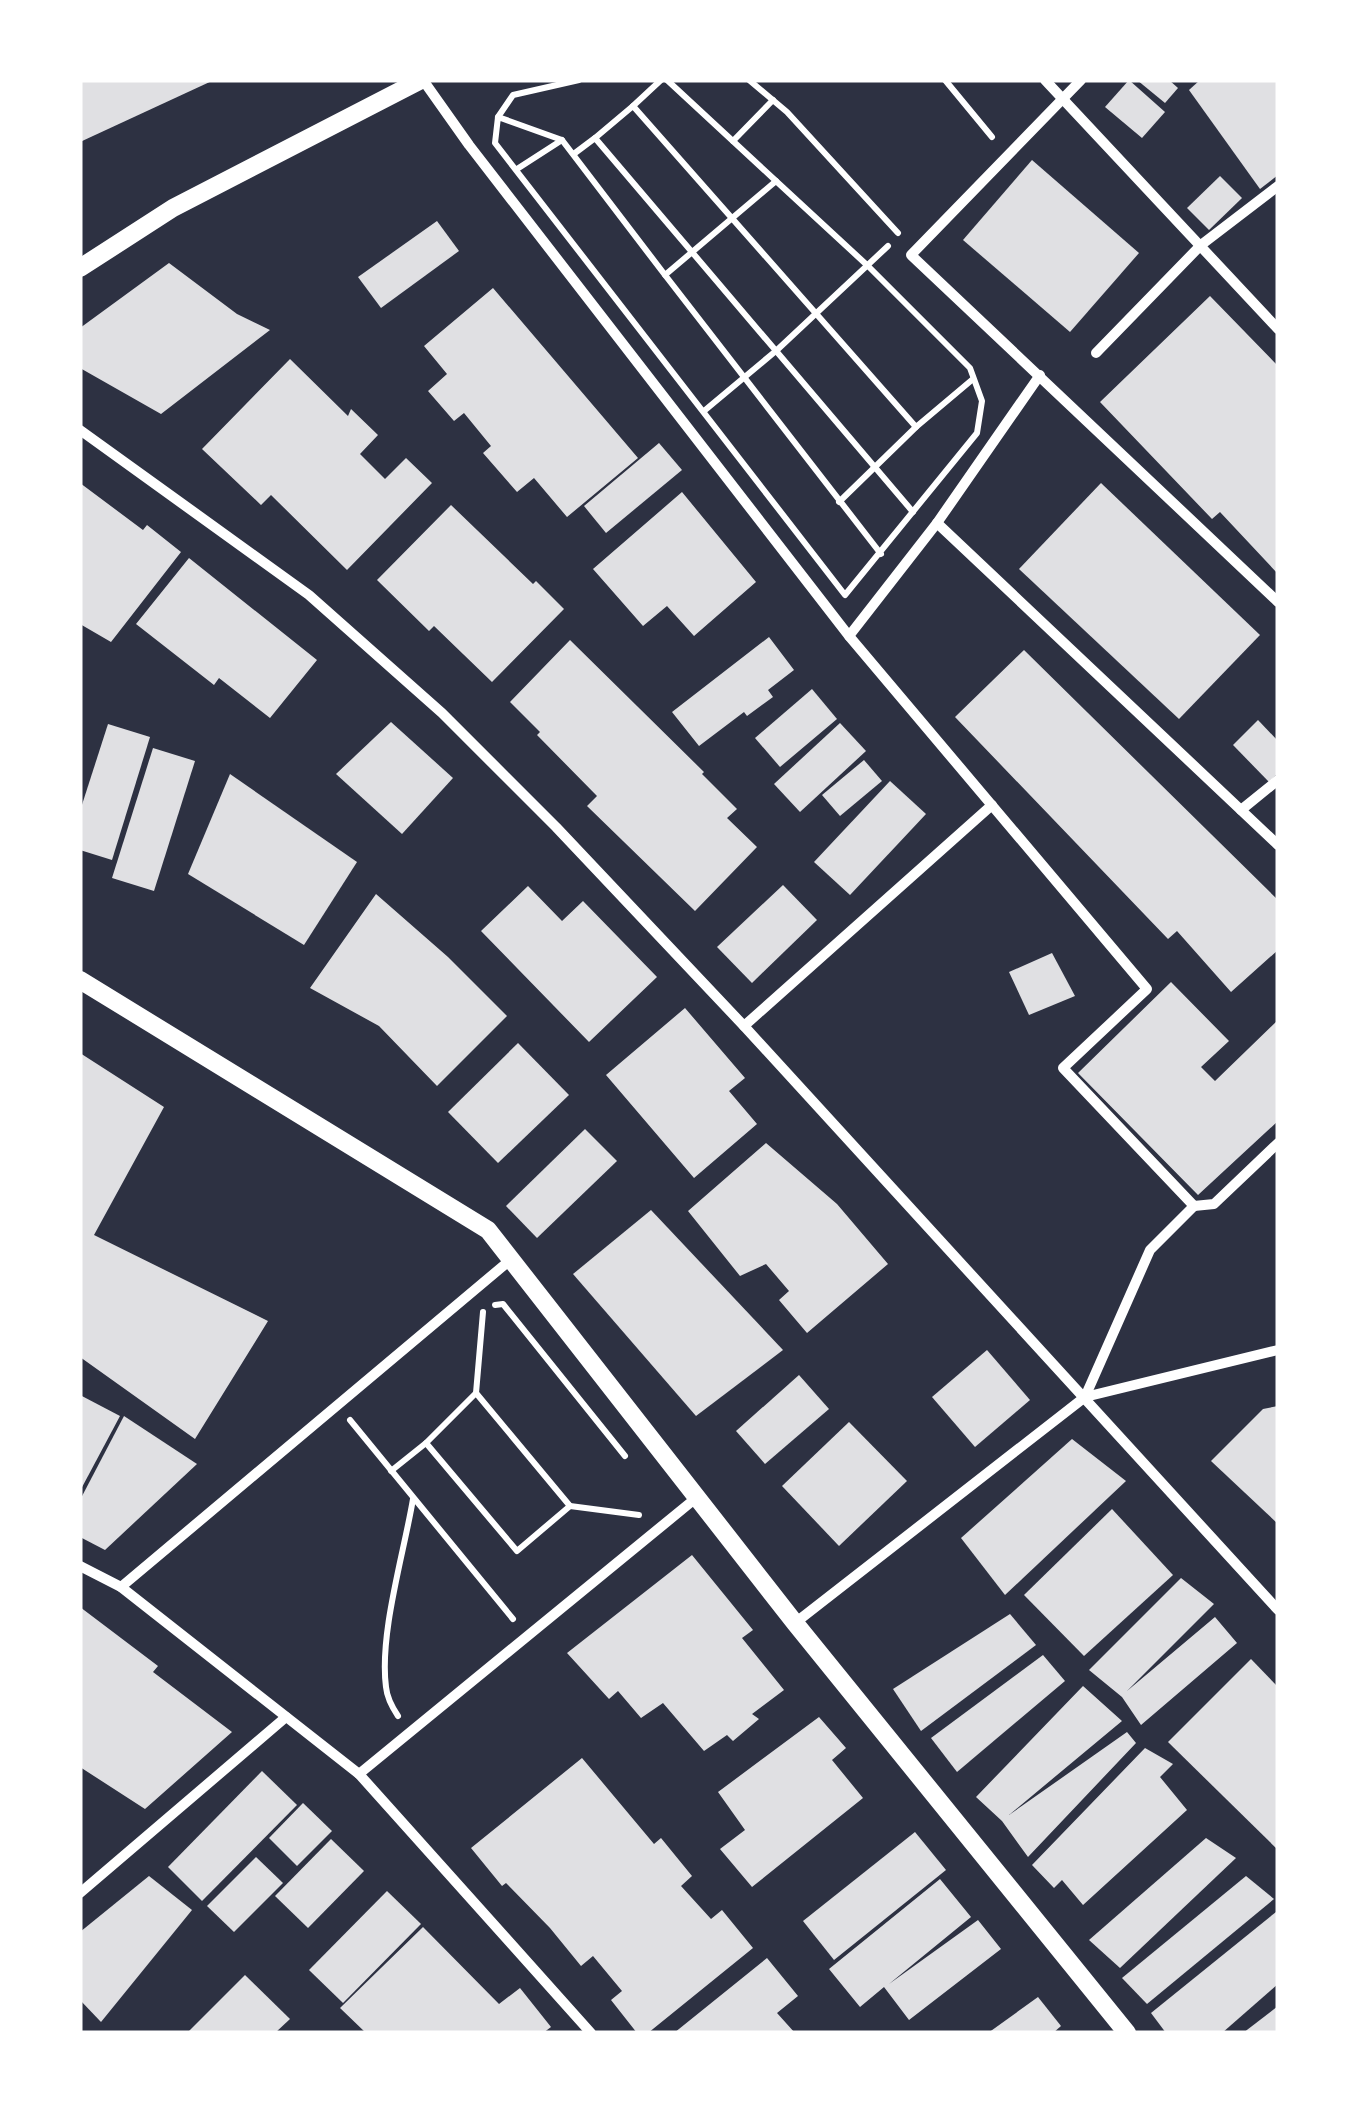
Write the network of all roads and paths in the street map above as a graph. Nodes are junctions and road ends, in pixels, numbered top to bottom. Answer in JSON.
{"nodes":[{"id":1,"x":422,"y":80,"type":"edge"},
{"id":2,"x":579,"y":80,"type":"edge"},
{"id":3,"x":664,"y":80,"type":"edge"},
{"id":4,"x":749,"y":80,"type":"edge"},
{"id":5,"x":945,"y":80,"type":"edge"},
{"id":6,"x":1045,"y":80,"type":"edge"},
{"id":7,"x":1081,"y":80,"type":"edge"},
{"id":8,"x":773,"y":100,"type":"junction"},
{"id":9,"x":1061,"y":100,"type":"junction"},
{"id":10,"x":633,"y":106,"type":"junction"},
{"id":11,"x":498,"y":117,"type":"junction"},
{"id":12,"x":595,"y":138,"type":"junction"},
{"id":13,"x":993,"y":139,"type":"dead end"},
{"id":14,"x":562,"y":140,"type":"junction"},
{"id":15,"x":734,"y":142,"type":"junction"},
{"id":16,"x":575,"y":153,"type":"junction"},
{"id":17,"x":516,"y":170,"type":"junction"},
{"id":18,"x":776,"y":181,"type":"junction"},
{"id":19,"x":1278,"y":186,"type":"edge"},
{"id":20,"x":732,"y":218,"type":"junction"},
{"id":21,"x":913,"y":221,"type":"dead end"},
{"id":22,"x":899,"y":234,"type":"junction"},
{"id":23,"x":1201,"y":245,"type":"junction"},
{"id":24,"x":694,"y":251,"type":"junction"},
{"id":25,"x":868,"y":266,"type":"junction"},
{"id":26,"x":80,"y":268,"type":"edge"},
{"id":27,"x":665,"y":275,"type":"junction"},
{"id":28,"x":817,"y":314,"type":"junction"},
{"id":29,"x":1278,"y":329,"type":"edge"},
{"id":30,"x":777,"y":350,"type":"junction"},
{"id":31,"x":1096,"y":353,"type":"dead end"},
{"id":32,"x":1040,"y":375,"type":"junction"},
{"id":33,"x":742,"y":378,"type":"junction"},
{"id":34,"x":974,"y":379,"type":"junction"},
{"id":35,"x":703,"y":412,"type":"junction"},
{"id":36,"x":916,"y":427,"type":"junction"},
{"id":37,"x":80,"y":430,"type":"edge"},
{"id":38,"x":874,"y":466,"type":"junction"},
{"id":39,"x":840,"y":502,"type":"junction"},
{"id":40,"x":913,"y":512,"type":"junction"},
{"id":41,"x":937,"y":523,"type":"junction"},
{"id":42,"x":880,"y":554,"type":"junction"},
{"id":43,"x":1278,"y":602,"type":"edge"},
{"id":44,"x":850,"y":636,"type":"junction"},
{"id":45,"x":1278,"y":780,"type":"edge"},
{"id":46,"x":992,"y":805,"type":"junction"},
{"id":47,"x":1241,"y":810,"type":"junction"},
{"id":48,"x":1278,"y":846,"type":"edge"},
{"id":49,"x":80,"y":980,"type":"edge"},
{"id":50,"x":744,"y":1026,"type":"junction"},
{"id":51,"x":1278,"y":1143,"type":"edge"},
{"id":52,"x":1194,"y":1206,"type":"junction"},
{"id":53,"x":509,"y":1261,"type":"junction"},
{"id":54,"x":484,"y":1306,"type":"junction"},
{"id":55,"x":468,"y":1319,"type":"dead end"},
{"id":56,"x":1278,"y":1350,"type":"edge"},
{"id":57,"x":476,"y":1393,"type":"junction"},
{"id":58,"x":1085,"y":1396,"type":"junction"},
{"id":59,"x":365,"y":1408,"type":"dead end"},
{"id":60,"x":426,"y":1443,"type":"junction"},
{"id":61,"x":635,"y":1470,"type":"dead end"},
{"id":62,"x":392,"y":1471,"type":"junction"},
{"id":63,"x":413,"y":1498,"type":"junction"},
{"id":64,"x":696,"y":1498,"type":"junction"},
{"id":65,"x":570,"y":1506,"type":"junction"},
{"id":66,"x":637,"y":1529,"type":"dead end"},
{"id":67,"x":80,"y":1566,"type":"edge"},
{"id":68,"x":121,"y":1587,"type":"junction"},
{"id":69,"x":1278,"y":1610,"type":"edge"},
{"id":70,"x":795,"y":1623,"type":"junction"},
{"id":71,"x":517,"y":1624,"type":"dead end"},
{"id":72,"x":286,"y":1718,"type":"junction"},
{"id":73,"x":410,"y":1733,"type":"junction"},
{"id":74,"x":359,"y":1774,"type":"junction"},
{"id":75,"x":80,"y":1893,"type":"edge"},
{"id":76,"x":590,"y":2033,"type":"edge"},
{"id":77,"x":1128,"y":2033,"type":"edge"}],
"edges":[{"from":1,"to":26,"type":"street"},
{"from":1,"to":44,"type":"street"},
{"from":2,"to":11,"type":"path"},
{"from":3,"to":10,"type":"path"},
{"from":3,"to":15,"type":"path"},
{"from":4,"to":8,"type":"path"},
{"from":5,"to":13,"type":"path"},
{"from":6,"to":9,"type":"street"},
{"from":7,"to":9,"type":"street"},
{"from":8,"to":15,"type":"path"},
{"from":8,"to":22,"type":"path"},
{"from":9,"to":23,"type":"street"},
{"from":9,"to":32,"type":"street"},
{"from":10,"to":12,"type":"path"},
{"from":10,"to":20,"type":"path"},
{"from":11,"to":14,"type":"path"},
{"from":11,"to":17,"type":"path"},
{"from":12,"to":16,"type":"path"},
{"from":12,"to":24,"type":"path"},
{"from":14,"to":16,"type":"path"},
{"from":14,"to":17,"type":"path"},
{"from":15,"to":18,"type":"path"},
{"from":16,"to":27,"type":"path"},
{"from":17,"to":35,"type":"path"},
{"from":18,"to":20,"type":"path"},
{"from":18,"to":25,"type":"path"},
{"from":19,"to":23,"type":"street"},
{"from":20,"to":24,"type":"path"},
{"from":20,"to":28,"type":"path"},
{"from":21,"to":22,"type":"path"},
{"from":22,"to":25,"type":"path"},
{"from":23,"to":29,"type":"street"},
{"from":23,"to":31,"type":"street"},
{"from":24,"to":27,"type":"path"},
{"from":24,"to":30,"type":"path"},
{"from":25,"to":28,"type":"path"},
{"from":25,"to":34,"type":"path"},
{"from":27,"to":33,"type":"path"},
{"from":28,"to":30,"type":"path"},
{"from":28,"to":36,"type":"path"},
{"from":30,"to":33,"type":"path"},
{"from":30,"to":38,"type":"path"},
{"from":32,"to":41,"type":"street"},
{"from":32,"to":43,"type":"street"},
{"from":33,"to":35,"type":"path"},
{"from":33,"to":39,"type":"path"},
{"from":34,"to":36,"type":"path"},
{"from":34,"to":40,"type":"path"},
{"from":35,"to":42,"type":"path"},
{"from":36,"to":38,"type":"path"},
{"from":37,"to":50,"type":"street"},
{"from":38,"to":39,"type":"path"},
{"from":38,"to":40,"type":"path"},
{"from":39,"to":42,"type":"path"},
{"from":40,"to":41,"type":"path"},
{"from":40,"to":42,"type":"path"},
{"from":41,"to":44,"type":"street"},
{"from":41,"to":47,"type":"street"},
{"from":44,"to":46,"type":"street"},
{"from":45,"to":47,"type":"street"},
{"from":46,"to":50,"type":"street"},
{"from":46,"to":52,"type":"street"},
{"from":47,"to":48,"type":"street"},
{"from":49,"to":53,"type":"street"},
{"from":50,"to":58,"type":"street"},
{"from":51,"to":52,"type":"street"},
{"from":52,"to":58,"type":"street"},
{"from":53,"to":64,"type":"street"},
{"from":53,"to":68,"type":"street"},
{"from":54,"to":55,"type":"path"},
{"from":54,"to":57,"type":"path"},
{"from":54,"to":61,"type":"path"},
{"from":56,"to":58,"type":"street"},
{"from":57,"to":60,"type":"path"},
{"from":57,"to":65,"type":"path"},
{"from":58,"to":69,"type":"street"},
{"from":58,"to":70,"type":"street"},
{"from":59,"to":62,"type":"path"},
{"from":60,"to":62,"type":"path"},
{"from":60,"to":65,"type":"path"},
{"from":62,"to":63,"type":"path"},
{"from":63,"to":71,"type":"path"},
{"from":63,"to":73,"type":"path"},
{"from":64,"to":70,"type":"street"},
{"from":64,"to":73,"type":"street"},
{"from":65,"to":66,"type":"path"},
{"from":67,"to":68,"type":"street"},
{"from":68,"to":72,"type":"street"},
{"from":70,"to":77,"type":"street"},
{"from":72,"to":74,"type":"street"},
{"from":72,"to":75,"type":"street"},
{"from":73,"to":74,"type":"street"},
{"from":74,"to":76,"type":"street"}]}
